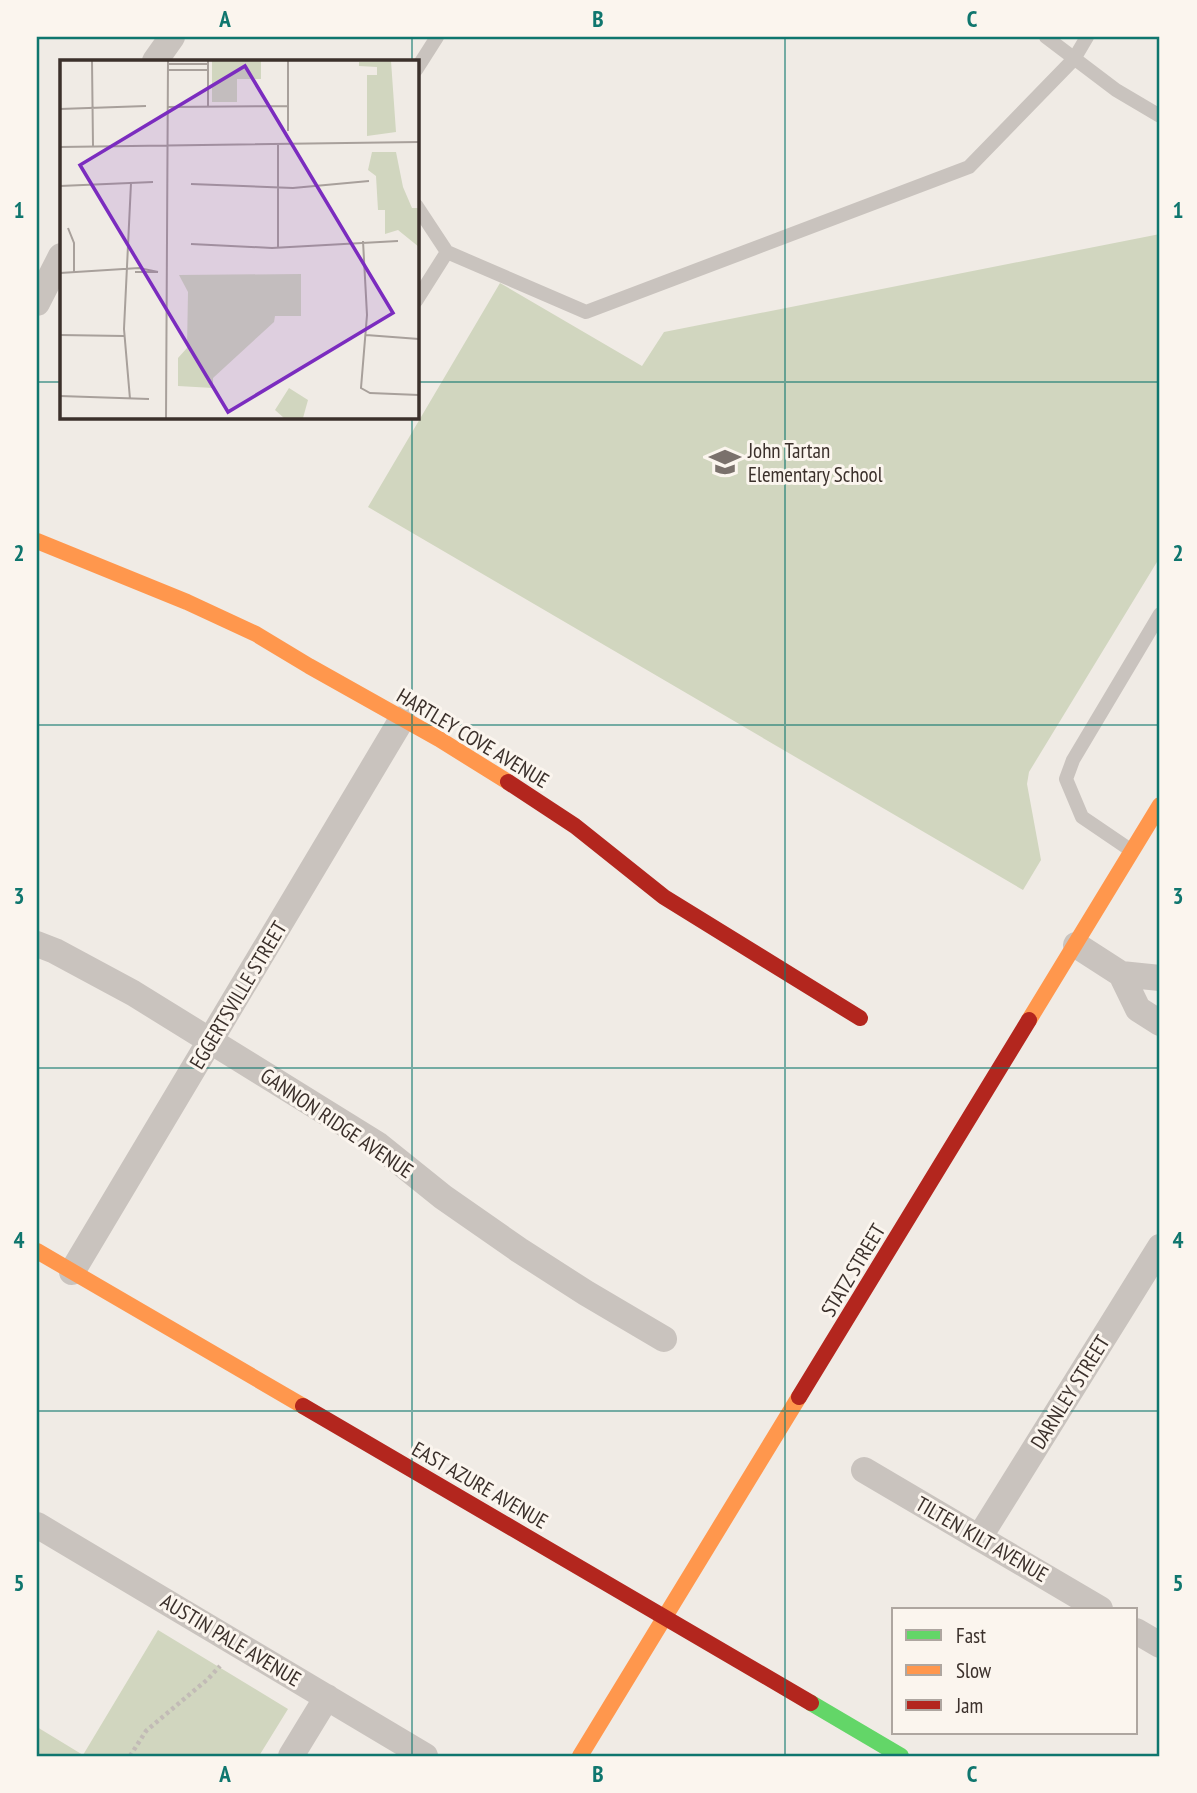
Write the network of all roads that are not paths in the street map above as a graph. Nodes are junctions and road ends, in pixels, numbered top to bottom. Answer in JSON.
{"nodes":[{"id":1,"x":172,"y":37,"type":"edge"},
{"id":2,"x":437,"y":37,"type":"edge"},
{"id":3,"x":1046,"y":37,"type":"edge"},
{"id":4,"x":1087,"y":37,"type":"edge"},
{"id":5,"x":1074,"y":59,"type":"junction"},
{"id":6,"x":156,"y":60,"type":"edge"},
{"id":7,"x":418,"y":67,"type":"edge"},
{"id":8,"x":1160,"y":116,"type":"edge"},
{"id":9,"x":418,"y":208,"type":"edge"},
{"id":10,"x":447,"y":252,"type":"junction"},
{"id":11,"x":60,"y":258,"type":"edge"},
{"id":12,"x":418,"y":298,"type":"edge"},
{"id":13,"x":37,"y":303,"type":"edge"},
{"id":14,"x":37,"y":541,"type":"edge"},
{"id":15,"x":1160,"y":614,"type":"edge"},
{"id":16,"x":402,"y":719,"type":"junction"},
{"id":17,"x":1160,"y":805,"type":"edge"},
{"id":18,"x":1132,"y":851,"type":"junction"},
{"id":19,"x":37,"y":944,"type":"edge"},
{"id":20,"x":1076,"y":945,"type":"junction"},
{"id":21,"x":1121,"y":974,"type":"junction"},
{"id":22,"x":1160,"y":978,"type":"edge"},
{"id":23,"x":860,"y":1018,"type":"dead end"},
{"id":24,"x":1160,"y":1023,"type":"edge"},
{"id":25,"x":210,"y":1041,"type":"junction"},
{"id":26,"x":1160,"y":1247,"type":"edge"},
{"id":27,"x":37,"y":1251,"type":"edge"},
{"id":28,"x":72,"y":1272,"type":"junction"},
{"id":29,"x":664,"y":1339,"type":"dead end"},
{"id":30,"x":863,"y":1470,"type":"dead end"},
{"id":31,"x":37,"y":1525,"type":"edge"},
{"id":32,"x":979,"y":1538,"type":"junction"},
{"id":33,"x":1098,"y":1608,"type":"edge"},
{"id":34,"x":665,"y":1618,"type":"junction"},
{"id":35,"x":1138,"y":1632,"type":"edge"},
{"id":36,"x":1160,"y":1645,"type":"edge"},
{"id":37,"x":327,"y":1697,"type":"junction"},
{"id":38,"x":292,"y":1756,"type":"edge"},
{"id":39,"x":425,"y":1756,"type":"edge"},
{"id":40,"x":580,"y":1756,"type":"edge"},
{"id":41,"x":901,"y":1756,"type":"edge"}],
"edges":[{"from":1,"to":6,"type":"street"},
{"from":2,"to":7,"type":"lane"},
{"from":3,"to":5,"type":"lane"},
{"from":4,"to":5,"type":"lane"},
{"from":5,"to":8,"type":"lane"},
{"from":5,"to":10,"type":"lane"},
{"from":9,"to":10,"type":"lane"},
{"from":10,"to":12,"type":"lane"},
{"from":11,"to":13,"type":"street"},
{"from":14,"to":16,"type":"street","name":"HARTLEY COVE AVENUE"},
{"from":15,"to":18,"type":"lane"},
{"from":16,"to":23,"type":"street","name":"HARTLEY COVE AVENUE"},
{"from":16,"to":25,"type":"street","name":"EGGERTSVILLE STREET"},
{"from":17,"to":18,"type":"street","name":"STATZ STREET"},
{"from":18,"to":20,"type":"street","name":"STATZ STREET"},
{"from":19,"to":25,"type":"street","name":"GANNON RIDGE AVENUE"},
{"from":20,"to":21,"type":"street"},
{"from":20,"to":34,"type":"street","name":"STATZ STREET"},
{"from":21,"to":22,"type":"street"},
{"from":21,"to":24,"type":"street"},
{"from":25,"to":28,"type":"street","name":"EGGERTSVILLE STREET"},
{"from":25,"to":29,"type":"street","name":"GANNON RIDGE AVENUE"},
{"from":26,"to":32,"type":"street","name":"DARNLEY STREET"},
{"from":27,"to":28,"type":"street","name":"EAST AZURE AVENUE"},
{"from":28,"to":34,"type":"street","name":"EAST AZURE AVENUE"},
{"from":30,"to":32,"type":"street","name":"TILTEN KILT AVENUE"},
{"from":31,"to":37,"type":"street","name":"AUSTIN PALE AVENUE"},
{"from":32,"to":33,"type":"street","name":"TILTEN KILT AVENUE"},
{"from":34,"to":40,"type":"street","name":"STATZ STREET"},
{"from":34,"to":41,"type":"street","name":"EAST AZURE AVENUE"},
{"from":35,"to":36,"type":"street"},
{"from":37,"to":38,"type":"street"},
{"from":37,"to":39,"type":"street","name":"AUSTIN PALE AVENUE"}]}
